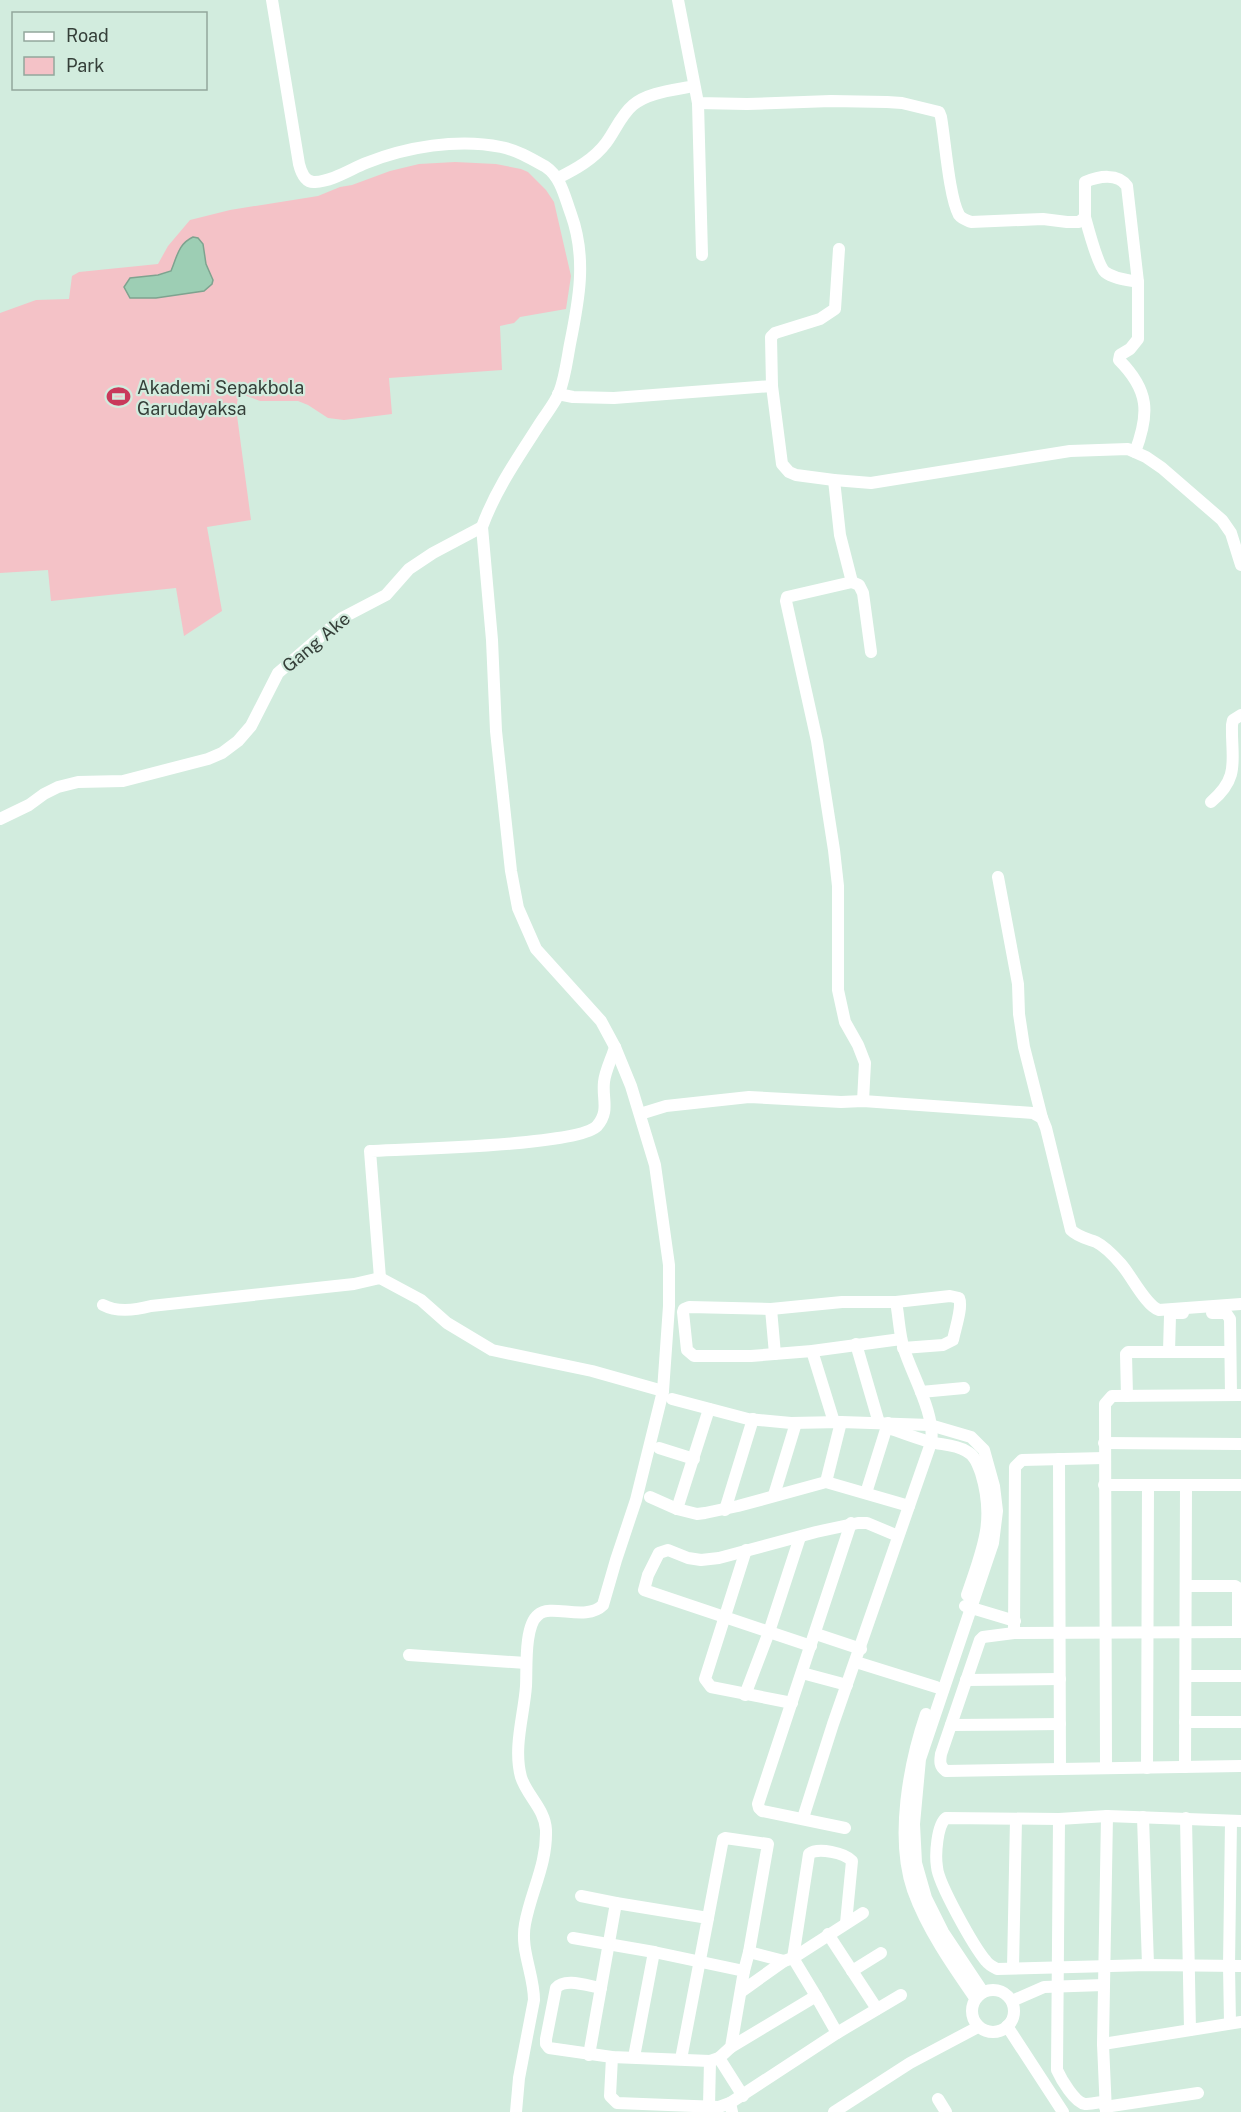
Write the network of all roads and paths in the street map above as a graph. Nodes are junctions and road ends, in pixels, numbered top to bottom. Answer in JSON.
{"nodes":[{"id":1,"x":272,"y":0,"type":"edge"},
{"id":2,"x":678,"y":0,"type":"edge"},
{"id":3,"x":694,"y":86,"type":"junction"},
{"id":4,"x":698,"y":103,"type":"junction"},
{"id":5,"x":558,"y":178,"type":"junction"},
{"id":6,"x":1085,"y":217,"type":"junction"},
{"id":7,"x":839,"y":249,"type":"dead end"},
{"id":8,"x":702,"y":255,"type":"dead end"},
{"id":9,"x":1138,"y":282,"type":"junction"},
{"id":10,"x":772,"y":386,"type":"junction"},
{"id":11,"x":558,"y":394,"type":"junction"},
{"id":12,"x":1135,"y":452,"type":"junction"},
{"id":13,"x":834,"y":480,"type":"junction"},
{"id":14,"x":482,"y":527,"type":"junction"},
{"id":15,"x":1241,"y":565,"type":"edge"},
{"id":16,"x":852,"y":582,"type":"junction"},
{"id":17,"x":871,"y":652,"type":"dead end"},
{"id":18,"x":1241,"y":715,"type":"edge"},
{"id":19,"x":1211,"y":802,"type":"dead end"},
{"id":20,"x":0,"y":819,"type":"edge"},
{"id":21,"x":998,"y":877,"type":"dead end"},
{"id":22,"x":615,"y":1047,"type":"junction"},
{"id":23,"x":863,"y":1101,"type":"junction"},
{"id":24,"x":640,"y":1114,"type":"junction"},
{"id":25,"x":1042,"y":1118,"type":"junction"},
{"id":26,"x":380,"y":1278,"type":"junction"},
{"id":27,"x":896,"y":1302,"type":"junction"},
{"id":28,"x":1241,"y":1304,"type":"edge"},
{"id":29,"x":103,"y":1305,"type":"dead end"},
{"id":30,"x":771,"y":1309,"type":"junction"},
{"id":31,"x":902,"y":1343,"type":"junction"},
{"id":32,"x":856,"y":1344,"type":"junction"},
{"id":33,"x":1169,"y":1351,"type":"junction"},
{"id":34,"x":812,"y":1352,"type":"junction"},
{"id":35,"x":1230,"y":1352,"type":"junction"},
{"id":36,"x":775,"y":1354,"type":"junction"},
{"id":37,"x":964,"y":1388,"type":"dead end"},
{"id":38,"x":921,"y":1392,"type":"junction"},
{"id":39,"x":668,"y":1395,"type":"junction"},
{"id":40,"x":1236,"y":1395,"type":"edge"},
{"id":41,"x":1127,"y":1396,"type":"junction"},
{"id":42,"x":710,"y":1409,"type":"junction"},
{"id":43,"x":753,"y":1419,"type":"junction"},
{"id":44,"x":837,"y":1422,"type":"junction"},
{"id":45,"x":796,"y":1423,"type":"junction"},
{"id":46,"x":884,"y":1424,"type":"junction"},
{"id":47,"x":930,"y":1425,"type":"junction"},
{"id":48,"x":931,"y":1443,"type":"junction"},
{"id":49,"x":1104,"y":1443,"type":"junction"},
{"id":50,"x":1241,"y":1444,"type":"edge"},
{"id":51,"x":659,"y":1448,"type":"dead end"},
{"id":52,"x":1104,"y":1458,"type":"junction"},
{"id":53,"x":694,"y":1459,"type":"junction"},
{"id":54,"x":1059,"y":1459,"type":"junction"},
{"id":55,"x":826,"y":1482,"type":"junction"},
{"id":56,"x":1104,"y":1485,"type":"junction"},
{"id":57,"x":1148,"y":1485,"type":"junction"},
{"id":58,"x":1186,"y":1485,"type":"junction"},
{"id":59,"x":1241,"y":1485,"type":"edge"},
{"id":60,"x":866,"y":1493,"type":"junction"},
{"id":61,"x":774,"y":1495,"type":"junction"},
{"id":62,"x":650,"y":1497,"type":"dead end"},
{"id":63,"x":909,"y":1506,"type":"junction"},
{"id":64,"x":677,"y":1509,"type":"junction"},
{"id":65,"x":725,"y":1510,"type":"junction"},
{"id":66,"x":851,"y":1524,"type":"junction"},
{"id":67,"x":898,"y":1536,"type":"junction"},
{"id":68,"x":800,"y":1537,"type":"junction"},
{"id":69,"x":746,"y":1550,"type":"junction"},
{"id":70,"x":1186,"y":1586,"type":"junction"},
{"id":71,"x":968,"y":1607,"type":"junction"},
{"id":72,"x":725,"y":1616,"type":"junction"},
{"id":73,"x":1014,"y":1627,"type":"junction"},
{"id":74,"x":769,"y":1632,"type":"junction"},
{"id":75,"x":1105,"y":1632,"type":"junction"},
{"id":76,"x":1147,"y":1632,"type":"junction"},
{"id":77,"x":1186,"y":1632,"type":"junction"},
{"id":78,"x":1240,"y":1632,"type":"edge"},
{"id":79,"x":1060,"y":1633,"type":"junction"},
{"id":80,"x":814,"y":1640,"type":"junction"},
{"id":81,"x":861,"y":1649,"type":"junction"},
{"id":82,"x":409,"y":1655,"type":"dead end"},
{"id":83,"x":856,"y":1662,"type":"junction"},
{"id":84,"x":526,"y":1663,"type":"junction"},
{"id":85,"x":802,"y":1673,"type":"junction"},
{"id":86,"x":1186,"y":1676,"type":"junction"},
{"id":87,"x":1241,"y":1676,"type":"edge"},
{"id":88,"x":1060,"y":1679,"type":"junction"},
{"id":89,"x":966,"y":1680,"type":"junction"},
{"id":90,"x":847,"y":1685,"type":"junction"},
{"id":91,"x":936,"y":1687,"type":"junction"},
{"id":92,"x":745,"y":1695,"type":"junction"},
{"id":93,"x":792,"y":1703,"type":"junction"},
{"id":94,"x":1185,"y":1722,"type":"junction"},
{"id":95,"x":1241,"y":1722,"type":"edge"},
{"id":96,"x":1060,"y":1724,"type":"junction"},
{"id":97,"x":951,"y":1725,"type":"junction"},
{"id":98,"x":1241,"y":1766,"type":"edge"},
{"id":99,"x":1185,"y":1767,"type":"junction"},
{"id":100,"x":1106,"y":1768,"type":"junction"},
{"id":101,"x":1148,"y":1768,"type":"junction"},
{"id":102,"x":1060,"y":1769,"type":"junction"},
{"id":103,"x":1107,"y":1816,"type":"junction"},
{"id":104,"x":1143,"y":1817,"type":"junction"},
{"id":105,"x":803,"y":1818,"type":"junction"},
{"id":106,"x":1186,"y":1818,"type":"junction"},
{"id":107,"x":1016,"y":1819,"type":"junction"},
{"id":108,"x":1059,"y":1819,"type":"junction"},
{"id":109,"x":1236,"y":1821,"type":"edge"},
{"id":110,"x":845,"y":1828,"type":"dead end"},
{"id":111,"x":581,"y":1896,"type":"dead end"},
{"id":112,"x":616,"y":1903,"type":"junction"},
{"id":113,"x":863,"y":1913,"type":"dead end"},
{"id":114,"x":708,"y":1918,"type":"junction"},
{"id":115,"x":846,"y":1923,"type":"junction"},
{"id":116,"x":828,"y":1934,"type":"junction"},
{"id":117,"x":573,"y":1938,"type":"dead end"},
{"id":118,"x":607,"y":1945,"type":"junction"},
{"id":119,"x":654,"y":1952,"type":"junction"},
{"id":120,"x":749,"y":1952,"type":"junction"},
{"id":121,"x":881,"y":1953,"type":"dead end"},
{"id":122,"x":788,"y":1959,"type":"junction"},
{"id":123,"x":699,"y":1962,"type":"junction"},
{"id":124,"x":1148,"y":1965,"type":"junction"},
{"id":125,"x":1189,"y":1966,"type":"junction"},
{"id":126,"x":1235,"y":1966,"type":"edge"},
{"id":127,"x":1105,"y":1967,"type":"junction"},
{"id":128,"x":1013,"y":1968,"type":"junction"},
{"id":129,"x":1058,"y":1968,"type":"junction"},
{"id":130,"x":744,"y":1971,"type":"junction"},
{"id":131,"x":852,"y":1971,"type":"junction"},
{"id":132,"x":1104,"y":1985,"type":"junction"},
{"id":133,"x":1059,"y":1986,"type":"junction"},
{"id":134,"x":601,"y":1988,"type":"junction"},
{"id":135,"x":742,"y":1991,"type":"junction"},
{"id":136,"x":901,"y":1995,"type":"dead end"},
{"id":137,"x":979,"y":1995,"type":"junction"},
{"id":138,"x":816,"y":1996,"type":"junction"},
{"id":139,"x":1012,"y":2001,"type":"junction"},
{"id":140,"x":877,"y":2009,"type":"junction"},
{"id":141,"x":1236,"y":2023,"type":"edge"},
{"id":142,"x":978,"y":2027,"type":"junction"},
{"id":143,"x":1004,"y":2029,"type":"junction"},
{"id":144,"x":1190,"y":2030,"type":"junction"},
{"id":145,"x":837,"y":2033,"type":"junction"},
{"id":146,"x":1103,"y":2044,"type":"junction"},
{"id":147,"x":731,"y":2047,"type":"junction"},
{"id":148,"x":589,"y":2055,"type":"junction"},
{"id":149,"x":612,"y":2057,"type":"junction"},
{"id":150,"x":634,"y":2057,"type":"junction"},
{"id":151,"x":681,"y":2059,"type":"junction"},
{"id":152,"x":715,"y":2060,"type":"junction"},
{"id":153,"x":1198,"y":2093,"type":"dead end"},
{"id":154,"x":743,"y":2096,"type":"junction"},
{"id":155,"x":938,"y":2099,"type":"dead end"},
{"id":156,"x":709,"y":2106,"type":"junction"},
{"id":157,"x":1105,"y":2107,"type":"edge"},
{"id":158,"x":731,"y":2108,"type":"edge"},
{"id":159,"x":516,"y":2112,"type":"edge"},
{"id":160,"x":834,"y":2112,"type":"edge"},
{"id":161,"x":946,"y":2112,"type":"edge"},
{"id":162,"x":1053,"y":2112,"type":"edge"},
{"id":163,"x":1063,"y":2112,"type":"edge"}],
"edges":[{"from":1,"to":5,"type":"street"},
{"from":2,"to":3,"type":"street"},
{"from":3,"to":4,"type":"street"},
{"from":3,"to":5,"type":"street"},
{"from":4,"to":6,"type":"street"},
{"from":4,"to":8,"type":"street"},
{"from":5,"to":11,"type":"street"},
{"from":6,"to":9,"type":"street"},
{"from":6,"to":9,"type":"street"},
{"from":7,"to":10,"type":"street"},
{"from":9,"to":12,"type":"street"},
{"from":10,"to":11,"type":"street"},
{"from":10,"to":13,"type":"street"},
{"from":11,"to":14,"type":"street"},
{"from":12,"to":13,"type":"street"},
{"from":12,"to":15,"type":"street"},
{"from":13,"to":16,"type":"street"},
{"from":14,"to":20,"type":"street","name":"Gang Ake"},
{"from":14,"to":22,"type":"street"},
{"from":16,"to":17,"type":"street"},
{"from":16,"to":23,"type":"street"},
{"from":18,"to":19,"type":"street"},
{"from":21,"to":25,"type":"street"},
{"from":22,"to":24,"type":"street"},
{"from":22,"to":26,"type":"street"},
{"from":23,"to":24,"type":"street"},
{"from":23,"to":25,"type":"street"},
{"from":24,"to":39,"type":"street"},
{"from":25,"to":28,"type":"street"},
{"from":26,"to":29,"type":"street"},
{"from":26,"to":39,"type":"street"},
{"from":27,"to":30,"type":"street"},
{"from":27,"to":31,"type":"street"},
{"from":27,"to":31,"type":"street"},
{"from":30,"to":36,"type":"street"},
{"from":30,"to":36,"type":"street"},
{"from":31,"to":32,"type":"street"},
{"from":31,"to":38,"type":"street"},
{"from":32,"to":34,"type":"street"},
{"from":32,"to":46,"type":"street"},
{"from":33,"to":35,"type":"street"},
{"from":33,"to":35,"type":"street"},
{"from":33,"to":41,"type":"street"},
{"from":34,"to":36,"type":"street"},
{"from":34,"to":44,"type":"street"},
{"from":35,"to":40,"type":"street"},
{"from":37,"to":38,"type":"street"},
{"from":38,"to":47,"type":"street"},
{"from":39,"to":42,"type":"street"},
{"from":39,"to":84,"type":"street"},
{"from":40,"to":41,"type":"street"},
{"from":41,"to":49,"type":"street"},
{"from":42,"to":43,"type":"street"},
{"from":42,"to":53,"type":"street"},
{"from":43,"to":45,"type":"street"},
{"from":43,"to":65,"type":"street"},
{"from":44,"to":45,"type":"street"},
{"from":44,"to":46,"type":"street"},
{"from":44,"to":55,"type":"street"},
{"from":45,"to":61,"type":"street"},
{"from":46,"to":47,"type":"street"},
{"from":46,"to":48,"type":"street"},
{"from":46,"to":60,"type":"street"},
{"from":47,"to":48,"type":"street"},
{"from":47,"to":71,"type":"street"},
{"from":48,"to":63,"type":"street"},
{"from":48,"to":71,"type":"street"},
{"from":49,"to":50,"type":"street"},
{"from":49,"to":52,"type":"street"},
{"from":51,"to":53,"type":"street"},
{"from":52,"to":54,"type":"street"},
{"from":52,"to":56,"type":"street"},
{"from":53,"to":64,"type":"street"},
{"from":54,"to":73,"type":"street"},
{"from":54,"to":79,"type":"street"},
{"from":55,"to":60,"type":"street"},
{"from":55,"to":61,"type":"street"},
{"from":56,"to":57,"type":"street"},
{"from":56,"to":75,"type":"street"},
{"from":57,"to":58,"type":"street"},
{"from":57,"to":76,"type":"street"},
{"from":58,"to":59,"type":"street"},
{"from":58,"to":70,"type":"street"},
{"from":60,"to":63,"type":"street"},
{"from":61,"to":65,"type":"street"},
{"from":62,"to":64,"type":"street"},
{"from":63,"to":67,"type":"street"},
{"from":64,"to":65,"type":"street"},
{"from":66,"to":67,"type":"street"},
{"from":66,"to":68,"type":"street"},
{"from":66,"to":80,"type":"street"},
{"from":67,"to":81,"type":"street"},
{"from":68,"to":69,"type":"street"},
{"from":68,"to":74,"type":"street"},
{"from":69,"to":72,"type":"street"},
{"from":69,"to":72,"type":"street"},
{"from":70,"to":77,"type":"street"},
{"from":70,"to":78,"type":"street"},
{"from":71,"to":73,"type":"street"},
{"from":71,"to":91,"type":"street"},
{"from":71,"to":137,"type":"street"},
{"from":72,"to":74,"type":"street"},
{"from":72,"to":92,"type":"street"},
{"from":73,"to":79,"type":"street"},
{"from":73,"to":89,"type":"street"},
{"from":74,"to":80,"type":"street"},
{"from":74,"to":92,"type":"street"},
{"from":75,"to":76,"type":"street"},
{"from":75,"to":79,"type":"street"},
{"from":75,"to":100,"type":"street"},
{"from":76,"to":77,"type":"street"},
{"from":76,"to":101,"type":"street"},
{"from":77,"to":78,"type":"street"},
{"from":77,"to":86,"type":"street"},
{"from":79,"to":88,"type":"street"},
{"from":80,"to":81,"type":"street"},
{"from":80,"to":85,"type":"street"},
{"from":81,"to":83,"type":"street"},
{"from":82,"to":84,"type":"street"},
{"from":83,"to":90,"type":"street"},
{"from":83,"to":91,"type":"street"},
{"from":84,"to":159,"type":"street"},
{"from":85,"to":90,"type":"street"},
{"from":85,"to":93,"type":"street"},
{"from":86,"to":87,"type":"street"},
{"from":86,"to":94,"type":"street"},
{"from":88,"to":89,"type":"street"},
{"from":88,"to":96,"type":"street"},
{"from":89,"to":97,"type":"street"},
{"from":90,"to":105,"type":"street"},
{"from":91,"to":137,"type":"street"},
{"from":92,"to":93,"type":"street"},
{"from":93,"to":105,"type":"street"},
{"from":94,"to":95,"type":"street"},
{"from":94,"to":99,"type":"street"},
{"from":96,"to":97,"type":"street"},
{"from":96,"to":102,"type":"street"},
{"from":97,"to":102,"type":"street"},
{"from":98,"to":99,"type":"street"},
{"from":99,"to":101,"type":"street"},
{"from":100,"to":101,"type":"street"},
{"from":100,"to":102,"type":"street"},
{"from":103,"to":104,"type":"street"},
{"from":103,"to":108,"type":"street"},
{"from":103,"to":127,"type":"street"},
{"from":104,"to":106,"type":"street"},
{"from":104,"to":124,"type":"street"},
{"from":105,"to":110,"type":"street"},
{"from":106,"to":109,"type":"street"},
{"from":106,"to":125,"type":"street"},
{"from":107,"to":108,"type":"street"},
{"from":107,"to":128,"type":"street"},
{"from":107,"to":128,"type":"street"},
{"from":108,"to":129,"type":"street"},
{"from":109,"to":126,"type":"street"},
{"from":111,"to":112,"type":"street"},
{"from":112,"to":114,"type":"street"},
{"from":112,"to":118,"type":"street"},
{"from":113,"to":115,"type":"street"},
{"from":114,"to":120,"type":"street"},
{"from":114,"to":123,"type":"street"},
{"from":115,"to":116,"type":"street"},
{"from":115,"to":122,"type":"street"},
{"from":116,"to":122,"type":"street"},
{"from":116,"to":131,"type":"street"},
{"from":117,"to":118,"type":"street"},
{"from":118,"to":119,"type":"street"},
{"from":118,"to":134,"type":"street"},
{"from":119,"to":123,"type":"street"},
{"from":119,"to":150,"type":"street"},
{"from":120,"to":122,"type":"street"},
{"from":120,"to":130,"type":"street"},
{"from":121,"to":131,"type":"street"},
{"from":122,"to":135,"type":"street"},
{"from":122,"to":138,"type":"street"},
{"from":123,"to":130,"type":"street"},
{"from":123,"to":151,"type":"street"},
{"from":124,"to":125,"type":"street"},
{"from":124,"to":127,"type":"street"},
{"from":125,"to":126,"type":"street"},
{"from":125,"to":144,"type":"street"},
{"from":126,"to":141,"type":"street"},
{"from":127,"to":129,"type":"street"},
{"from":127,"to":132,"type":"street"},
{"from":128,"to":129,"type":"street"},
{"from":129,"to":133,"type":"street"},
{"from":130,"to":135,"type":"street"},
{"from":131,"to":140,"type":"street"},
{"from":132,"to":133,"type":"street"},
{"from":132,"to":146,"type":"street"},
{"from":133,"to":139,"type":"street"},
{"from":133,"to":157,"type":"street"},
{"from":134,"to":148,"type":"street"},
{"from":134,"to":148,"type":"street"},
{"from":135,"to":147,"type":"street"},
{"from":136,"to":140,"type":"street"},
{"from":137,"to":139,"type":"street"},
{"from":137,"to":142,"type":"street"},
{"from":138,"to":145,"type":"street"},
{"from":138,"to":147,"type":"street"},
{"from":139,"to":143,"type":"street"},
{"from":140,"to":145,"type":"street"},
{"from":141,"to":144,"type":"street"},
{"from":142,"to":143,"type":"street"},
{"from":142,"to":160,"type":"street"},
{"from":143,"to":162,"type":"street"},
{"from":143,"to":163,"type":"street"},
{"from":144,"to":146,"type":"street"},
{"from":145,"to":154,"type":"street"},
{"from":146,"to":157,"type":"street"},
{"from":147,"to":152,"type":"street"},
{"from":148,"to":149,"type":"street"},
{"from":149,"to":150,"type":"street"},
{"from":149,"to":156,"type":"street"},
{"from":150,"to":151,"type":"street"},
{"from":151,"to":152,"type":"street"},
{"from":152,"to":154,"type":"street"},
{"from":152,"to":156,"type":"street"},
{"from":153,"to":157,"type":"street"},
{"from":154,"to":158,"type":"street"},
{"from":155,"to":161,"type":"street"},
{"from":156,"to":158,"type":"street"}]}
